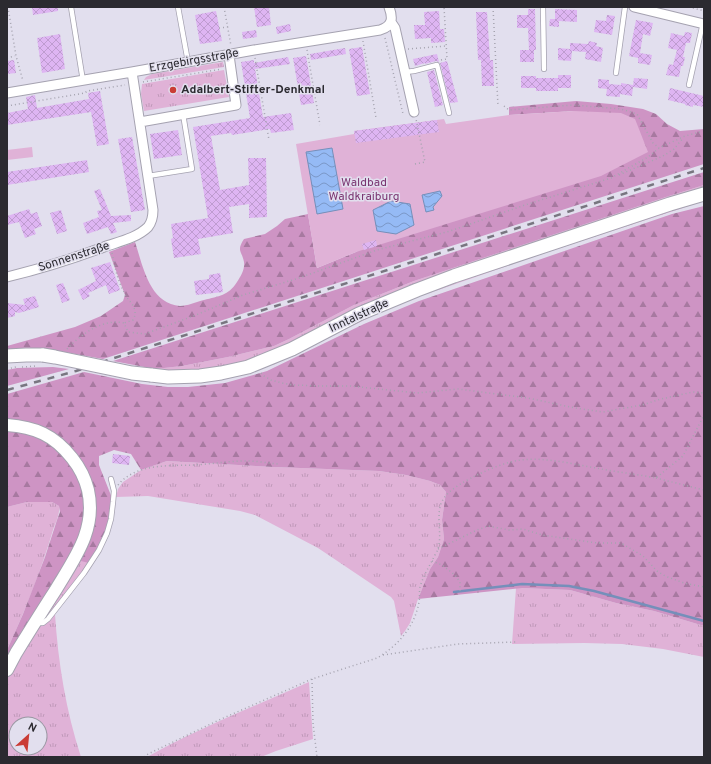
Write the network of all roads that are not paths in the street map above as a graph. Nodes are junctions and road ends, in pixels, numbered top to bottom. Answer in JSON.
{"nodes":[{"id":1,"x":71,"y":7,"type":"edge"},
{"id":2,"x":178,"y":7,"type":"edge"},
{"id":3,"x":389,"y":7,"type":"edge"},
{"id":4,"x":544,"y":7,"type":"edge"},
{"id":5,"x":625,"y":7,"type":"edge"},
{"id":6,"x":634,"y":7,"type":"edge"},
{"id":7,"x":391,"y":22,"type":"junction"},
{"id":8,"x":704,"y":23,"type":"edge"},
{"id":9,"x":231,"y":55,"type":"junction"},
{"id":10,"x":188,"y":62,"type":"junction"},
{"id":11,"x":544,"y":68,"type":"dead end"},
{"id":12,"x":132,"y":72,"type":"junction"},
{"id":13,"x":405,"y":72,"type":"junction"},
{"id":14,"x":616,"y":73,"type":"dead end"},
{"id":15,"x":83,"y":81,"type":"junction"},
{"id":16,"x":690,"y":85,"type":"dead end"},
{"id":17,"x":7,"y":93,"type":"edge"},
{"id":18,"x":414,"y":112,"type":"road end"},
{"id":19,"x":449,"y":113,"type":"dead end"},
{"id":20,"x":183,"y":114,"type":"junction"},
{"id":21,"x":140,"y":122,"type":"junction"},
{"id":22,"x":148,"y":176,"type":"junction"},
{"id":23,"x":704,"y":194,"type":"edge"},
{"id":24,"x":7,"y":277,"type":"edge"},
{"id":25,"x":7,"y":356,"type":"edge"},
{"id":26,"x":7,"y":425,"type":"edge"},
{"id":27,"x":111,"y":479,"type":"dead end"},
{"id":28,"x":34,"y":623,"type":"junction"},
{"id":29,"x":7,"y":670,"type":"edge"}],
"edges":[{"from":1,"to":15,"type":"lane"},
{"from":2,"to":10,"type":"lane"},
{"from":3,"to":7,"type":"street"},
{"from":4,"to":11,"type":"lane"},
{"from":5,"to":14,"type":"lane"},
{"from":6,"to":8,"type":"street"},
{"from":7,"to":9,"type":"street","name":"Erzgebirgsstraße"},
{"from":7,"to":13,"type":"street"},
{"from":8,"to":16,"type":"lane"},
{"from":9,"to":10,"type":"street","name":"Erzgebirgsstraße"},
{"from":9,"to":20,"type":"street"},
{"from":10,"to":12,"type":"street","name":"Erzgebirgsstraße"},
{"from":12,"to":15,"type":"street","name":"Erzgebirgsstraße"},
{"from":12,"to":21,"type":"street"},
{"from":13,"to":18,"type":"street"},
{"from":13,"to":19,"type":"lane"},
{"from":15,"to":17,"type":"street","name":"Erzgebirgsstraße"},
{"from":20,"to":21,"type":"street"},
{"from":20,"to":22,"type":"lane"},
{"from":21,"to":22,"type":"street"},
{"from":22,"to":24,"type":"street","name":"Sonnenstraße"},
{"from":23,"to":25,"type":"main road","name":"Inntalstraße","bridge":true},
{"from":26,"to":28,"type":"street"},
{"from":27,"to":28,"type":"lane"},
{"from":28,"to":29,"type":"street"}]}
